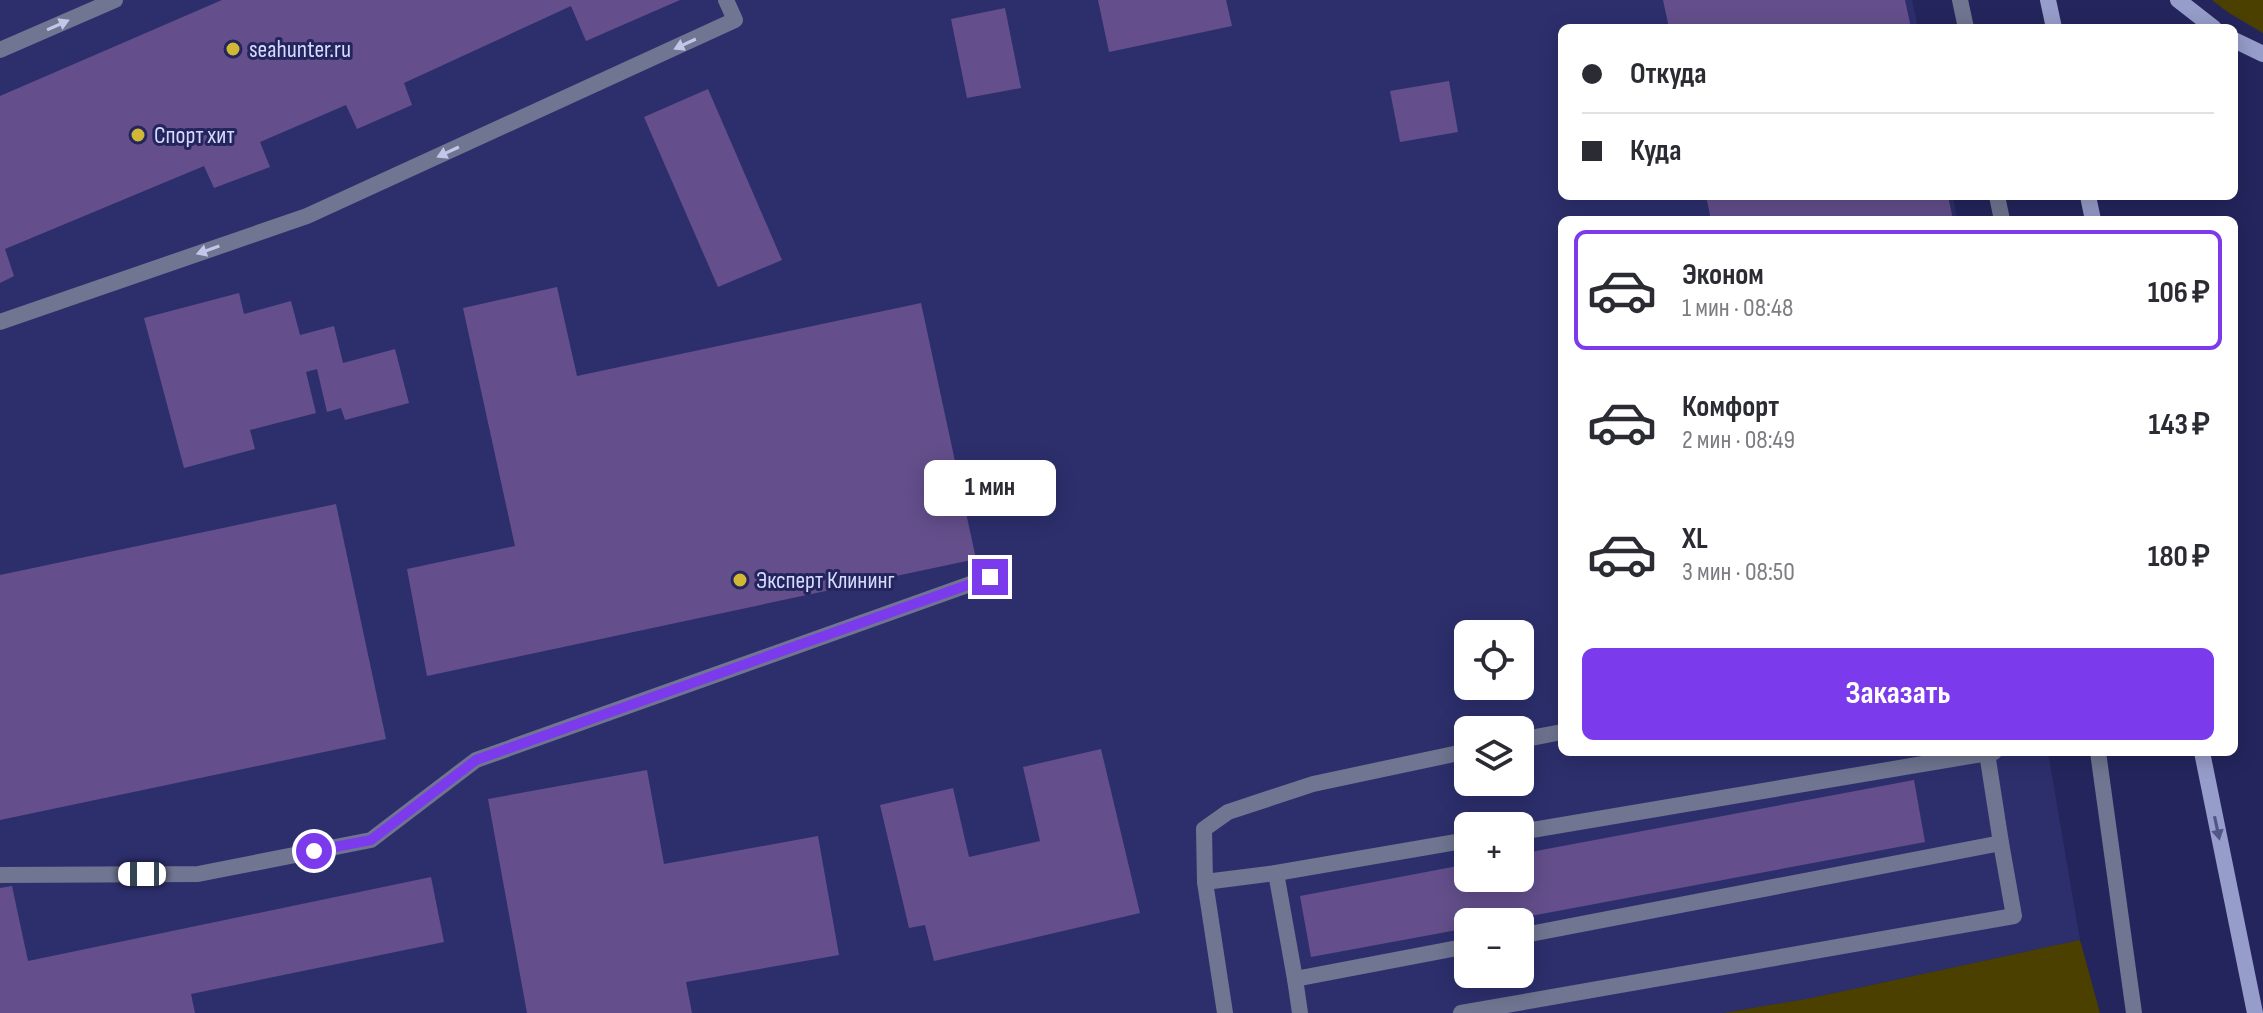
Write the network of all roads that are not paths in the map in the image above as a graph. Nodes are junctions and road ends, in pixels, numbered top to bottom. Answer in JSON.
{"nodes":[{"id":1,"x":115,"y":0,"type":"edge"},
{"id":2,"x":726,"y":0,"type":"edge"},
{"id":3,"x":1960,"y":0,"type":"edge"},
{"id":4,"x":2048,"y":0,"type":"edge"},
{"id":5,"x":2178,"y":0,"type":"edge"},
{"id":6,"x":1965,"y":24,"type":"edge"},
{"id":7,"x":2053,"y":24,"type":"edge"},
{"id":8,"x":2209,"y":24,"type":"edge"},
{"id":9,"x":2238,"y":42,"type":"edge"},
{"id":10,"x":0,"y":50,"type":"edge"},
{"id":11,"x":2263,"y":54,"type":"edge"},
{"id":12,"x":0,"y":322,"type":"edge"},
{"id":13,"x":990,"y":577,"type":"dead end"},
{"id":14,"x":1558,"y":733,"type":"edge"},
{"id":15,"x":1534,"y":737,"type":"edge"},
{"id":16,"x":1454,"y":754,"type":"edge"},
{"id":17,"x":1973,"y":756,"type":"edge"},
{"id":18,"x":1991,"y":756,"type":"edge"},
{"id":19,"x":2099,"y":756,"type":"edge"},
{"id":20,"x":2203,"y":756,"type":"edge"},
{"id":21,"x":1534,"y":830,"type":"edge"},
{"id":22,"x":1454,"y":842,"type":"edge"},
{"id":23,"x":2001,"y":843,"type":"junction"},
{"id":24,"x":1276,"y":873,"type":"junction"},
{"id":25,"x":0,"y":875,"type":"edge"},
{"id":26,"x":1205,"y":882,"type":"junction"},
{"id":27,"x":1534,"y":933,"type":"edge"},
{"id":28,"x":1454,"y":949,"type":"edge"},
{"id":29,"x":1295,"y":979,"type":"junction"},
{"id":30,"x":1225,"y":1013,"type":"edge"},
{"id":31,"x":1300,"y":1013,"type":"edge"},
{"id":32,"x":1461,"y":1013,"type":"edge"},
{"id":33,"x":2134,"y":1013,"type":"edge"},
{"id":34,"x":2255,"y":1013,"type":"edge"}],
"edges":[{"from":10,"to":1,"type":"lane","one_way":true},
{"from":2,"to":12,"type":"lane","one_way":true},
{"from":3,"to":6,"type":"lane"},
{"from":4,"to":7,"type":"main road"},
{"from":5,"to":8,"type":"main road"},
{"from":9,"to":11,"type":"main road"},
{"from":13,"to":25,"type":"lane"},
{"from":14,"to":15,"type":"lane"},
{"from":16,"to":26,"type":"lane"},
{"from":17,"to":21,"type":"lane"},
{"from":18,"to":23,"type":"lane"},
{"from":19,"to":33,"type":"lane"},
{"from":20,"to":34,"type":"main road","one_way":true},
{"from":22,"to":24,"type":"lane"},
{"from":23,"to":27,"type":"lane"},
{"from":23,"to":32,"type":"lane"},
{"from":24,"to":26,"type":"lane"},
{"from":24,"to":29,"type":"lane"},
{"from":26,"to":30,"type":"lane"},
{"from":28,"to":29,"type":"lane"},
{"from":29,"to":31,"type":"lane"}]}
